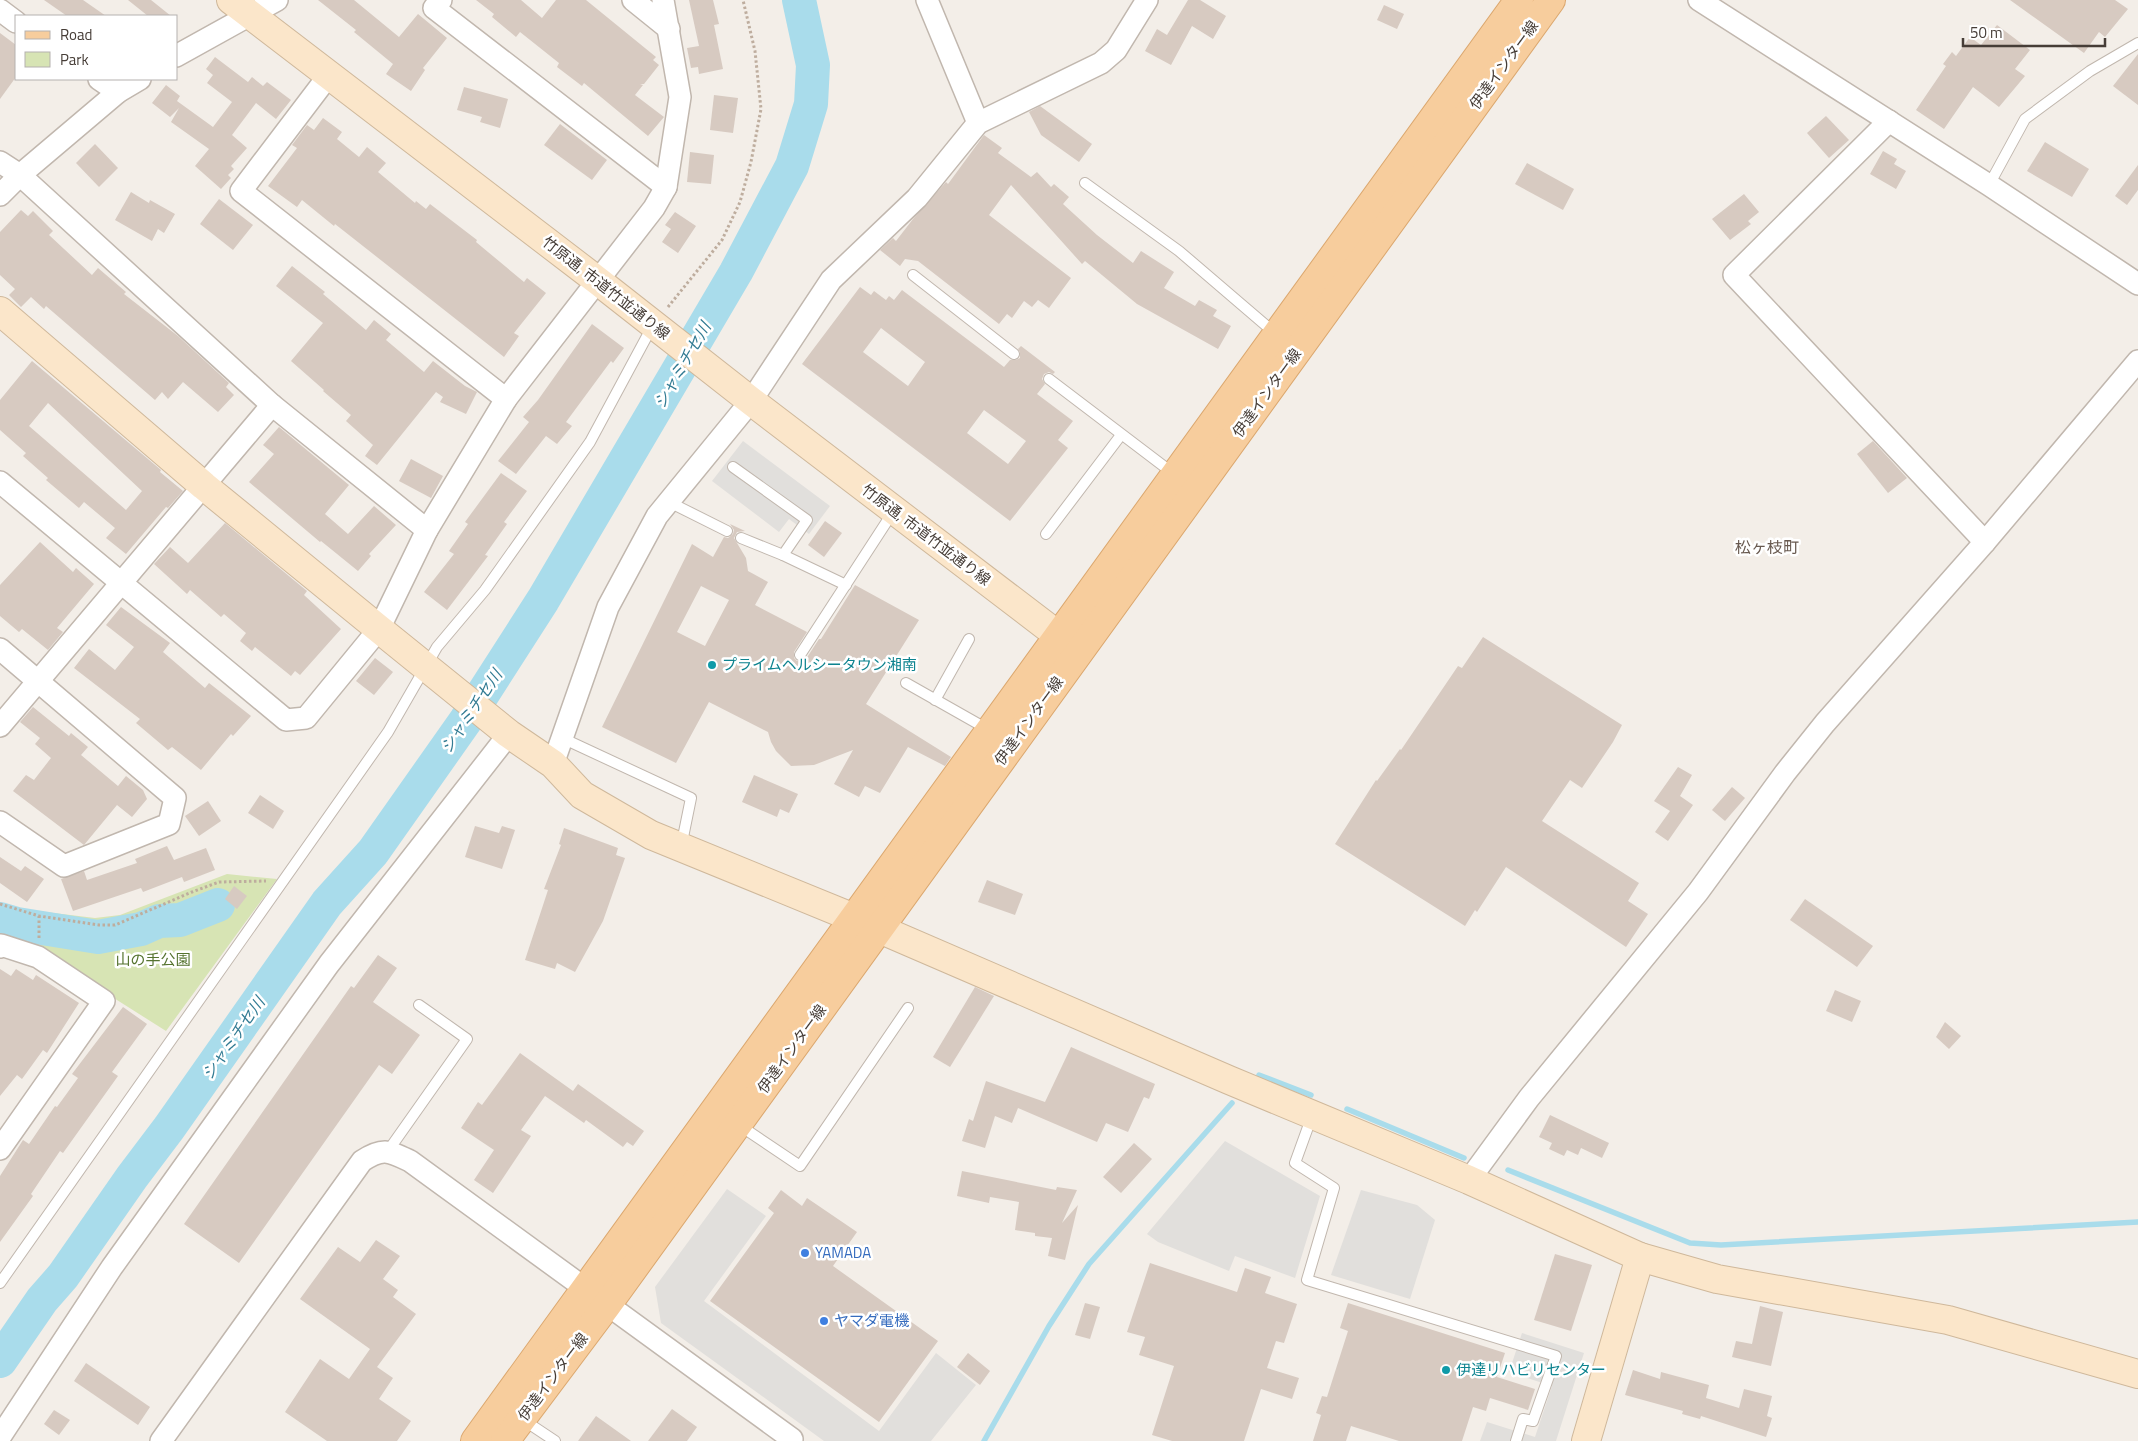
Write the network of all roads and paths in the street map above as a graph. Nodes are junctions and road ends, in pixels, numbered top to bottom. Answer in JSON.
{"nodes":[{"id":1,"x":277,"y":0,"type":"edge"},
{"id":2,"x":440,"y":0,"type":"edge"},
{"id":3,"x":633,"y":0,"type":"edge"},
{"id":4,"x":662,"y":0,"type":"edge"},
{"id":5,"x":744,"y":0,"type":"edge"},
{"id":6,"x":927,"y":0,"type":"edge"},
{"id":7,"x":1147,"y":0,"type":"edge"},
{"id":8,"x":1518,"y":0,"type":"edge"},
{"id":9,"x":1551,"y":0,"type":"edge"},
{"id":10,"x":1699,"y":0,"type":"edge"},
{"id":11,"x":241,"y":7,"type":"edge"},
{"id":12,"x":0,"y":10,"type":"edge"},
{"id":13,"x":15,"y":21,"type":"edge"},
{"id":14,"x":669,"y":28,"type":"junction"},
{"id":15,"x":2138,"y":43,"type":"edge"},
{"id":16,"x":178,"y":54,"type":"edge"},
{"id":17,"x":329,"y":76,"type":"junction"},
{"id":18,"x":100,"y":80,"type":"edge"},
{"id":19,"x":138,"y":80,"type":"edge"},
{"id":20,"x":118,"y":92,"type":"junction"},
{"id":21,"x":1889,"y":121,"type":"junction"},
{"id":22,"x":978,"y":123,"type":"junction"},
{"id":23,"x":0,"y":162,"type":"edge"},
{"id":24,"x":20,"y":175,"type":"junction"},
{"id":25,"x":1085,"y":184,"type":"dead end"},
{"id":26,"x":1989,"y":185,"type":"junction"},
{"id":27,"x":666,"y":187,"type":"junction"},
{"id":28,"x":0,"y":195,"type":"edge"},
{"id":29,"x":913,"y":275,"type":"dead end"},
{"id":30,"x":598,"y":281,"type":"junction"},
{"id":31,"x":2138,"y":284,"type":"edge"},
{"id":32,"x":0,"y":312,"type":"edge"},
{"id":33,"x":659,"y":330,"type":"junction"},
{"id":34,"x":1276,"y":334,"type":"junction"},
{"id":35,"x":1014,"y":354,"type":"dead end"},
{"id":36,"x":2138,"y":360,"type":"edge"},
{"id":37,"x":1049,"y":379,"type":"dead end"},
{"id":38,"x":506,"y":398,"type":"junction"},
{"id":39,"x":751,"y":401,"type":"junction"},
{"id":40,"x":1243,"y":403,"type":"junction"},
{"id":41,"x":272,"y":405,"type":"junction"},
{"id":42,"x":1121,"y":435,"type":"junction"},
{"id":43,"x":733,"y":466,"type":"dead end"},
{"id":44,"x":1174,"y":474,"type":"junction"},
{"id":45,"x":0,"y":482,"type":"edge"},
{"id":46,"x":204,"y":486,"type":"junction"},
{"id":47,"x":669,"y":502,"type":"junction"},
{"id":48,"x":894,"y":511,"type":"junction"},
{"id":49,"x":427,"y":530,"type":"junction"},
{"id":50,"x":727,"y":532,"type":"dead end"},
{"id":51,"x":1046,"y":534,"type":"dead end"},
{"id":52,"x":741,"y":538,"type":"dead end"},
{"id":53,"x":1985,"y":542,"type":"junction"},
{"id":54,"x":783,"y":555,"type":"junction"},
{"id":55,"x":120,"y":582,"type":"junction"},
{"id":56,"x":846,"y":585,"type":"junction"},
{"id":57,"x":379,"y":629,"type":"junction"},
{"id":58,"x":1058,"y":636,"type":"junction"},
{"id":59,"x":969,"y":639,"type":"dead end"},
{"id":60,"x":0,"y":649,"type":"edge"},
{"id":61,"x":1080,"y":652,"type":"junction"},
{"id":62,"x":800,"y":655,"type":"dead end"},
{"id":63,"x":430,"y":669,"type":"junction"},
{"id":64,"x":39,"y":681,"type":"junction"},
{"id":65,"x":906,"y":683,"type":"dead end"},
{"id":66,"x":935,"y":700,"type":"junction"},
{"id":67,"x":0,"y":726,"type":"edge"},
{"id":68,"x":503,"y":729,"type":"junction"},
{"id":69,"x":989,"y":730,"type":"junction"},
{"id":70,"x":562,"y":738,"type":"junction"},
{"id":71,"x":553,"y":764,"type":"junction"},
{"id":72,"x":0,"y":822,"type":"edge"},
{"id":73,"x":681,"y":847,"type":"junction"},
{"id":74,"x":282,"y":881,"type":"junction"},
{"id":75,"x":0,"y":904,"type":"edge"},
{"id":76,"x":39,"y":916,"type":"junction"},
{"id":77,"x":854,"y":918,"type":"junction"},
{"id":78,"x":878,"y":930,"type":"junction"},
{"id":79,"x":39,"y":934,"type":"dead end"},
{"id":80,"x":0,"y":947,"type":"edge"},
{"id":81,"x":419,"y":1005,"type":"dead end"},
{"id":82,"x":908,"y":1008,"type":"dead end"},
{"id":83,"x":1312,"y":1115,"type":"junction"},
{"id":84,"x":727,"y":1116,"type":"junction"},
{"id":85,"x":0,"y":1149,"type":"edge"},
{"id":86,"x":388,"y":1151,"type":"junction"},
{"id":87,"x":1469,"y":1180,"type":"junction"},
{"id":88,"x":1640,"y":1258,"type":"junction"},
{"id":89,"x":0,"y":1284,"type":"edge"},
{"id":90,"x":584,"y":1290,"type":"junction"},
{"id":91,"x":607,"y":1305,"type":"junction"},
{"id":92,"x":2138,"y":1374,"type":"edge"},
{"id":93,"x":522,"y":1418,"type":"junction"},
{"id":94,"x":0,"y":1437,"type":"edge"},
{"id":95,"x":161,"y":1441,"type":"edge"},
{"id":96,"x":475,"y":1441,"type":"edge"},
{"id":97,"x":505,"y":1441,"type":"edge"},
{"id":98,"x":555,"y":1441,"type":"edge"},
{"id":99,"x":790,"y":1441,"type":"edge"},
{"id":100,"x":1516,"y":1441,"type":"edge"},
{"id":101,"x":1586,"y":1441,"type":"edge"}],
"edges":[{"from":1,"to":11,"type":"street"},
{"from":2,"to":27,"type":"street"},
{"from":3,"to":14,"type":"street"},
{"from":4,"to":14,"type":"street"},
{"from":5,"to":33,"type":"path"},
{"from":6,"to":22,"type":"street"},
{"from":7,"to":22,"type":"street"},
{"from":8,"to":34,"type":"main road","name":"伊達インター線"},
{"from":9,"to":40,"type":"main road","name":"伊達インター線"},
{"from":10,"to":21,"type":"street"},
{"from":11,"to":16,"type":"street"},
{"from":11,"to":17,"type":"street","name":"竹原通, 市道竹並通り線"},
{"from":12,"to":13,"type":"street"},
{"from":14,"to":27,"type":"street"},
{"from":15,"to":26,"type":"lane"},
{"from":17,"to":30,"type":"street","name":"竹原通, 市道竹並通り線"},
{"from":17,"to":38,"type":"street"},
{"from":18,"to":20,"type":"street"},
{"from":19,"to":20,"type":"street"},
{"from":20,"to":24,"type":"street"},
{"from":21,"to":26,"type":"street"},
{"from":21,"to":53,"type":"street"},
{"from":22,"to":39,"type":"street"},
{"from":23,"to":24,"type":"street"},
{"from":24,"to":28,"type":"street"},
{"from":24,"to":41,"type":"street"},
{"from":25,"to":34,"type":"lane"},
{"from":26,"to":31,"type":"street"},
{"from":27,"to":30,"type":"street"},
{"from":29,"to":35,"type":"lane"},
{"from":30,"to":33,"type":"street","name":"竹原通, 市道竹並通り線"},
{"from":30,"to":38,"type":"street"},
{"from":32,"to":46,"type":"street"},
{"from":33,"to":39,"type":"street","name":"竹原通, 市道竹並通り線"},
{"from":33,"to":63,"type":"lane"},
{"from":34,"to":40,"type":"main road","name":"伊達インター線"},
{"from":36,"to":53,"type":"street"},
{"from":37,"to":42,"type":"lane"},
{"from":38,"to":49,"type":"street"},
{"from":39,"to":47,"type":"street"},
{"from":39,"to":48,"type":"street","name":"竹原通, 市道竹並通り線"},
{"from":40,"to":44,"type":"main road","name":"伊達インター線"},
{"from":40,"to":61,"type":"main road","name":"伊達インター線"},
{"from":41,"to":46,"type":"street"},
{"from":41,"to":49,"type":"street"},
{"from":42,"to":44,"type":"lane"},
{"from":42,"to":51,"type":"lane"},
{"from":43,"to":54,"type":"lane"},
{"from":44,"to":58,"type":"main road","name":"伊達インター線"},
{"from":45,"to":55,"type":"street"},
{"from":46,"to":55,"type":"street"},
{"from":46,"to":57,"type":"street"},
{"from":47,"to":50,"type":"lane"},
{"from":47,"to":70,"type":"street"},
{"from":48,"to":56,"type":"lane"},
{"from":48,"to":58,"type":"street","name":"竹原通, 市道竹並通り線"},
{"from":49,"to":57,"type":"street"},
{"from":52,"to":54,"type":"lane"},
{"from":53,"to":87,"type":"street"},
{"from":54,"to":56,"type":"lane"},
{"from":55,"to":57,"type":"street"},
{"from":55,"to":64,"type":"street"},
{"from":56,"to":62,"type":"lane"},
{"from":57,"to":63,"type":"street"},
{"from":58,"to":61,"type":"street","name":"竹原通, 市道竹並通り線"},
{"from":58,"to":69,"type":"main road","name":"伊達インター線"},
{"from":59,"to":66,"type":"lane"},
{"from":60,"to":64,"type":"street"},
{"from":61,"to":78,"type":"main road","name":"伊達インター線"},
{"from":63,"to":68,"type":"street"},
{"from":63,"to":74,"type":"lane"},
{"from":64,"to":67,"type":"street"},
{"from":64,"to":72,"type":"street"},
{"from":65,"to":66,"type":"lane"},
{"from":66,"to":69,"type":"lane"},
{"from":68,"to":71,"type":"street"},
{"from":68,"to":94,"type":"street"},
{"from":69,"to":77,"type":"main road","name":"伊達インター線"},
{"from":70,"to":71,"type":"street"},
{"from":70,"to":73,"type":"lane"},
{"from":71,"to":73,"type":"street"},
{"from":73,"to":77,"type":"street"},
{"from":74,"to":76,"type":"path"},
{"from":74,"to":89,"type":"lane"},
{"from":75,"to":76,"type":"path"},
{"from":76,"to":79,"type":"path"},
{"from":77,"to":78,"type":"street"},
{"from":77,"to":84,"type":"main road","name":"伊達インター線"},
{"from":78,"to":83,"type":"street"},
{"from":78,"to":84,"type":"main road","name":"伊達インター線"},
{"from":80,"to":85,"type":"street"},
{"from":81,"to":86,"type":"lane"},
{"from":82,"to":84,"type":"lane"},
{"from":83,"to":87,"type":"street"},
{"from":83,"to":100,"type":"lane"},
{"from":84,"to":90,"type":"main road","name":"伊達インター線"},
{"from":84,"to":91,"type":"main road","name":"伊達インター線"},
{"from":86,"to":90,"type":"street"},
{"from":86,"to":95,"type":"street"},
{"from":87,"to":88,"type":"street"},
{"from":88,"to":92,"type":"street"},
{"from":88,"to":101,"type":"street"},
{"from":90,"to":91,"type":"street"},
{"from":90,"to":96,"type":"main road","name":"伊達インター線"},
{"from":91,"to":93,"type":"main road","name":"伊達インター線"},
{"from":91,"to":99,"type":"street"},
{"from":93,"to":97,"type":"main road","name":"伊達インター線"},
{"from":93,"to":98,"type":"lane"}]}
